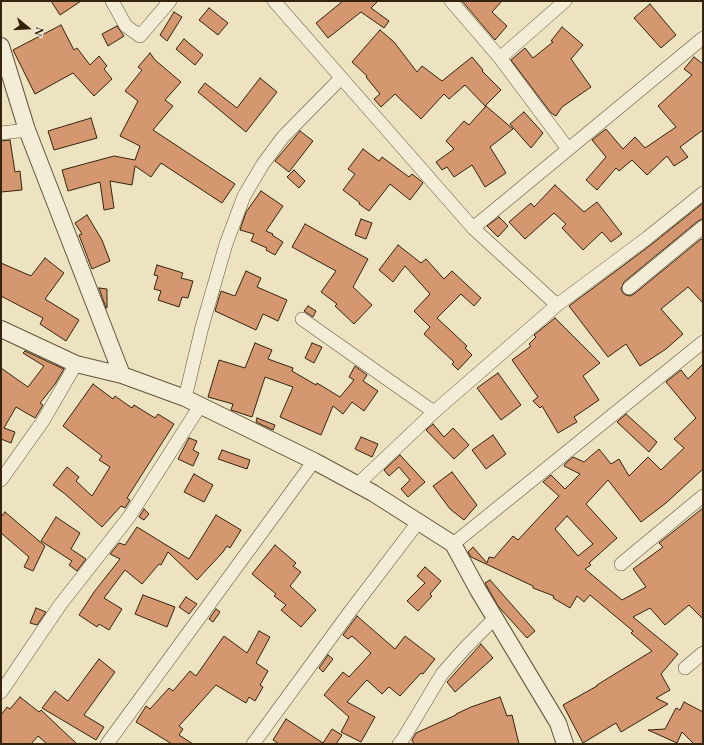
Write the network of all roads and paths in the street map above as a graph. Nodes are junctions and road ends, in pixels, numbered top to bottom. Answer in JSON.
{"nodes":[{"id":1,"x":112,"y":1,"type":"edge"},
{"id":2,"x":170,"y":1,"type":"edge"},
{"id":3,"x":274,"y":1,"type":"edge"},
{"id":4,"x":451,"y":1,"type":"edge"},
{"id":5,"x":565,"y":1,"type":"edge"},
{"id":6,"x":703,"y":38,"type":"edge"},
{"id":7,"x":1,"y":46,"type":"edge"},
{"id":8,"x":500,"y":58,"type":"junction"},
{"id":9,"x":341,"y":78,"type":"junction"},
{"id":10,"x":27,"y":130,"type":"junction"},
{"id":11,"x":1,"y":133,"type":"edge"},
{"id":12,"x":568,"y":149,"type":"junction"},
{"id":13,"x":703,"y":193,"type":"edge"},
{"id":14,"x":703,"y":227,"type":"edge"},
{"id":15,"x":472,"y":228,"type":"junction"},
{"id":16,"x":629,"y":288,"type":"dead end"},
{"id":17,"x":557,"y":304,"type":"junction"},
{"id":18,"x":302,"y":319,"type":"dead end"},
{"id":19,"x":1,"y":329,"type":"edge"},
{"id":20,"x":703,"y":342,"type":"edge"},
{"id":21,"x":76,"y":364,"type":"junction"},
{"id":22,"x":122,"y":375,"type":"junction"},
{"id":23,"x":185,"y":398,"type":"junction"},
{"id":24,"x":200,"y":406,"type":"junction"},
{"id":25,"x":434,"y":412,"type":"junction"},
{"id":26,"x":314,"y":461,"type":"junction"},
{"id":27,"x":1,"y":480,"type":"edge"},
{"id":28,"x":358,"y":484,"type":"junction"},
{"id":29,"x":703,"y":496,"type":"edge"},
{"id":30,"x":419,"y":521,"type":"junction"},
{"id":31,"x":453,"y":544,"type":"junction"},
{"id":32,"x":621,"y":564,"type":"dead end"},
{"id":33,"x":495,"y":618,"type":"junction"},
{"id":34,"x":703,"y":653,"type":"edge"},
{"id":35,"x":685,"y":668,"type":"dead end"},
{"id":36,"x":1,"y":692,"type":"edge"},
{"id":37,"x":402,"y":742,"type":"edge"},
{"id":38,"x":107,"y":744,"type":"edge"},
{"id":39,"x":253,"y":744,"type":"edge"},
{"id":40,"x":565,"y":744,"type":"edge"}],
"edges":[{"from":1,"to":2,"type":"street"},
{"from":3,"to":9,"type":"street"},
{"from":4,"to":8,"type":"street"},
{"from":5,"to":8,"type":"street"},
{"from":6,"to":12,"type":"street"},
{"from":7,"to":10,"type":"street"},
{"from":8,"to":12,"type":"street"},
{"from":9,"to":15,"type":"street"},
{"from":9,"to":23,"type":"street"},
{"from":10,"to":11,"type":"street"},
{"from":10,"to":22,"type":"street"},
{"from":12,"to":15,"type":"street"},
{"from":13,"to":17,"type":"street"},
{"from":14,"to":16,"type":"street"},
{"from":15,"to":17,"type":"street"},
{"from":17,"to":25,"type":"street"},
{"from":18,"to":25,"type":"street"},
{"from":19,"to":21,"type":"street"},
{"from":20,"to":31,"type":"street"},
{"from":21,"to":22,"type":"street"},
{"from":21,"to":27,"type":"street"},
{"from":22,"to":23,"type":"street"},
{"from":23,"to":24,"type":"street"},
{"from":24,"to":26,"type":"street"},
{"from":24,"to":36,"type":"street"},
{"from":25,"to":28,"type":"street"},
{"from":26,"to":28,"type":"street"},
{"from":26,"to":38,"type":"street"},
{"from":28,"to":30,"type":"street"},
{"from":29,"to":32,"type":"street"},
{"from":30,"to":31,"type":"street"},
{"from":30,"to":39,"type":"street"},
{"from":31,"to":33,"type":"street"},
{"from":33,"to":37,"type":"street"},
{"from":33,"to":40,"type":"street"},
{"from":34,"to":35,"type":"street"}]}
